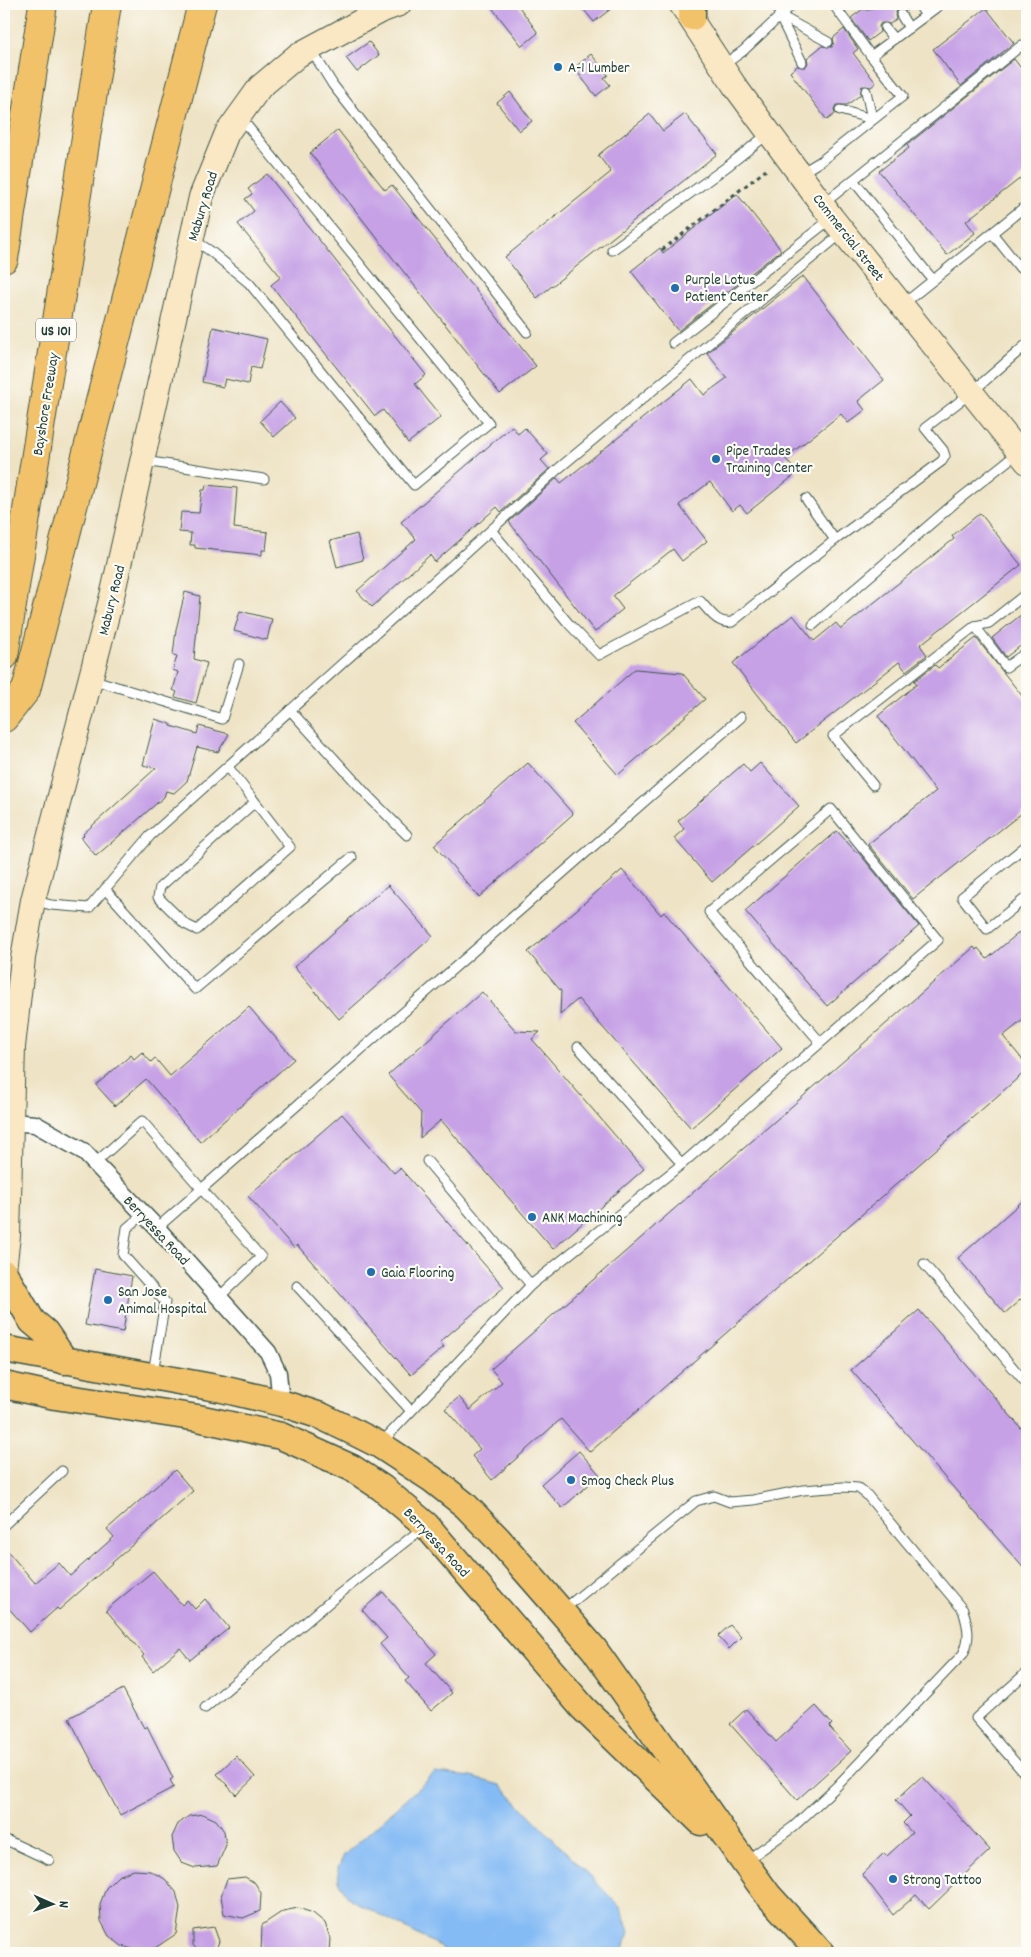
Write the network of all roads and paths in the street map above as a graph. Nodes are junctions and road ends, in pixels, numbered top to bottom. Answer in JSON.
{"nodes":[{"id":1,"x":43,"y":4,"type":"edge"},
{"id":2,"x":107,"y":4,"type":"edge"},
{"id":3,"x":202,"y":4,"type":"edge"},
{"id":4,"x":793,"y":4,"type":"edge"},
{"id":5,"x":834,"y":4,"type":"edge"},
{"id":6,"x":918,"y":4,"type":"edge"},
{"id":7,"x":941,"y":4,"type":"edge"},
{"id":8,"x":388,"y":6,"type":"edge"},
{"id":9,"x":688,"y":8,"type":"edge"},
{"id":10,"x":779,"y":15,"type":"junction"},
{"id":11,"x":901,"y":15,"type":"dead end"},
{"id":12,"x":926,"y":15,"type":"junction"},
{"id":13,"x":885,"y":28,"type":"dead end"},
{"id":14,"x":909,"y":28,"type":"junction"},
{"id":15,"x":894,"y":39,"type":"junction"},
{"id":16,"x":828,"y":42,"type":"dead end"},
{"id":17,"x":310,"y":48,"type":"junction"},
{"id":18,"x":1024,"y":49,"type":"edge"},
{"id":19,"x":871,"y":56,"type":"junction"},
{"id":20,"x":802,"y":62,"type":"dead end"},
{"id":21,"x":722,"y":66,"type":"junction"},
{"id":22,"x":866,"y":91,"type":"dead end"},
{"id":23,"x":840,"y":110,"type":"dead end"},
{"id":24,"x":238,"y":115,"type":"junction"},
{"id":25,"x":872,"y":119,"type":"junction"},
{"id":26,"x":769,"y":132,"type":"junction"},
{"id":27,"x":766,"y":170,"type":"dead end"},
{"id":28,"x":800,"y":174,"type":"junction"},
{"id":29,"x":853,"y":180,"type":"junction"},
{"id":30,"x":1027,"y":205,"type":"edge"},
{"id":31,"x":833,"y":218,"type":"junction"},
{"id":32,"x":992,"y":233,"type":"junction"},
{"id":33,"x":191,"y":238,"type":"junction"},
{"id":34,"x":612,"y":250,"type":"dead end"},
{"id":35,"x":662,"y":250,"type":"dead end"},
{"id":36,"x":4,"y":259,"type":"edge"},
{"id":37,"x":1027,"y":262,"type":"edge"},
{"id":38,"x":933,"y":280,"type":"junction"},
{"id":39,"x":901,"y":305,"type":"junction"},
{"id":40,"x":527,"y":332,"type":"dead end"},
{"id":41,"x":673,"y":343,"type":"dead end"},
{"id":42,"x":1027,"y":344,"type":"edge"},
{"id":43,"x":972,"y":392,"type":"junction"},
{"id":44,"x":1023,"y":457,"type":"edge"},
{"id":45,"x":144,"y":461,"type":"junction"},
{"id":46,"x":264,"y":479,"type":"dead end"},
{"id":47,"x":806,"y":499,"type":"dead end"},
{"id":48,"x":491,"y":530,"type":"junction"},
{"id":49,"x":835,"y":540,"type":"junction"},
{"id":50,"x":1027,"y":593,"type":"edge"},
{"id":51,"x":813,"y":625,"type":"dead end"},
{"id":52,"x":975,"y":626,"type":"junction"},
{"id":53,"x":1027,"y":652,"type":"edge"},
{"id":54,"x":4,"y":656,"type":"edge"},
{"id":55,"x":238,"y":664,"type":"dead end"},
{"id":56,"x":91,"y":679,"type":"junction"},
{"id":57,"x":290,"y":710,"type":"junction"},
{"id":58,"x":741,"y":717,"type":"dead end"},
{"id":59,"x":4,"y":718,"type":"edge"},
{"id":60,"x":228,"y":767,"type":"junction"},
{"id":61,"x":872,"y":786,"type":"dead end"},
{"id":62,"x":255,"y":802,"type":"junction"},
{"id":63,"x":407,"y":835,"type":"dead end"},
{"id":64,"x":1027,"y":845,"type":"edge"},
{"id":65,"x":352,"y":857,"type":"dead end"},
{"id":66,"x":105,"y":889,"type":"junction"},
{"id":67,"x":1027,"y":897,"type":"edge"},
{"id":68,"x":33,"y":900,"type":"junction"},
{"id":69,"x":820,"y":1042,"type":"junction"},
{"id":70,"x":578,"y":1047,"type":"dead end"},
{"id":71,"x":11,"y":1122,"type":"junction"},
{"id":72,"x":427,"y":1161,"type":"dead end"},
{"id":73,"x":94,"y":1164,"type":"junction"},
{"id":74,"x":682,"y":1164,"type":"junction"},
{"id":75,"x":202,"y":1189,"type":"junction"},
{"id":76,"x":144,"y":1214,"type":"junction"},
{"id":77,"x":157,"y":1228,"type":"junction"},
{"id":78,"x":924,"y":1264,"type":"dead end"},
{"id":79,"x":4,"y":1272,"type":"edge"},
{"id":80,"x":531,"y":1285,"type":"junction"},
{"id":81,"x":297,"y":1286,"type":"dead end"},
{"id":82,"x":218,"y":1298,"type":"junction"},
{"id":83,"x":4,"y":1350,"type":"edge"},
{"id":84,"x":65,"y":1361,"type":"junction"},
{"id":85,"x":152,"y":1377,"type":"junction"},
{"id":86,"x":1027,"y":1384,"type":"edge"},
{"id":87,"x":4,"y":1385,"type":"edge"},
{"id":88,"x":281,"y":1403,"type":"junction"},
{"id":89,"x":411,"y":1411,"type":"junction"},
{"id":90,"x":380,"y":1445,"type":"junction"},
{"id":91,"x":62,"y":1471,"type":"dead end"},
{"id":92,"x":4,"y":1525,"type":"edge"},
{"id":93,"x":426,"y":1525,"type":"junction"},
{"id":94,"x":561,"y":1611,"type":"junction"},
{"id":95,"x":1027,"y":1672,"type":"edge"},
{"id":96,"x":205,"y":1708,"type":"dead end"},
{"id":97,"x":1027,"y":1776,"type":"edge"},
{"id":98,"x":4,"y":1839,"type":"edge"},
{"id":99,"x":49,"y":1860,"type":"dead end"},
{"id":100,"x":744,"y":1862,"type":"junction"},
{"id":101,"x":821,"y":1953,"type":"edge"}],
"edges":[{"from":1,"to":36,"type":"highway"},
{"from":2,"to":54,"type":"highway","name":"Bayshore Freeway","number":"US 101"},
{"from":3,"to":59,"type":"highway"},
{"from":4,"to":10,"type":"lane"},
{"from":5,"to":19,"type":"lane"},
{"from":6,"to":12,"type":"lane"},
{"from":7,"to":12,"type":"lane"},
{"from":8,"to":17,"type":"street","name":"Mabury Road"},
{"from":9,"to":21,"type":"street","name":"Commercial Street"},
{"from":10,"to":16,"type":"lane"},
{"from":10,"to":20,"type":"lane"},
{"from":10,"to":21,"type":"lane"},
{"from":11,"to":14,"type":"lane"},
{"from":12,"to":14,"type":"lane"},
{"from":13,"to":15,"type":"lane"},
{"from":14,"to":15,"type":"lane"},
{"from":15,"to":19,"type":"lane"},
{"from":17,"to":24,"type":"street","name":"Mabury Road"},
{"from":17,"to":40,"type":"lane"},
{"from":18,"to":29,"type":"lane"},
{"from":19,"to":25,"type":"lane"},
{"from":21,"to":26,"type":"street","name":"Commercial Street"},
{"from":22,"to":25,"type":"lane"},
{"from":23,"to":25,"type":"lane"},
{"from":24,"to":33,"type":"street","name":"Mabury Road"},
{"from":24,"to":33,"type":"lane"},
{"from":25,"to":28,"type":"lane"},
{"from":26,"to":28,"type":"street","name":"Commercial Street"},
{"from":26,"to":34,"type":"lane"},
{"from":27,"to":35,"type":"path"},
{"from":28,"to":31,"type":"street","name":"Commercial Street"},
{"from":29,"to":31,"type":"lane"},
{"from":29,"to":38,"type":"lane"},
{"from":30,"to":32,"type":"lane"},
{"from":31,"to":39,"type":"street","name":"Commercial Street"},
{"from":31,"to":41,"type":"lane"},
{"from":31,"to":48,"type":"lane"},
{"from":32,"to":37,"type":"lane"},
{"from":32,"to":38,"type":"lane"},
{"from":33,"to":45,"type":"street","name":"Mabury Road"},
{"from":38,"to":39,"type":"lane"},
{"from":39,"to":43,"type":"street","name":"Commercial Street"},
{"from":42,"to":43,"type":"lane"},
{"from":43,"to":44,"type":"street","name":"Commercial Street"},
{"from":43,"to":49,"type":"lane"},
{"from":44,"to":51,"type":"lane"},
{"from":45,"to":46,"type":"lane"},
{"from":45,"to":56,"type":"street","name":"Mabury Road"},
{"from":47,"to":49,"type":"lane"},
{"from":48,"to":49,"type":"lane"},
{"from":48,"to":57,"type":"lane"},
{"from":50,"to":52,"type":"lane"},
{"from":52,"to":53,"type":"lane"},
{"from":52,"to":61,"type":"lane"},
{"from":55,"to":56,"type":"lane"},
{"from":56,"to":68,"type":"street","name":"Mabury Road"},
{"from":57,"to":60,"type":"lane"},
{"from":57,"to":63,"type":"lane"},
{"from":58,"to":75,"type":"lane"},
{"from":60,"to":62,"type":"lane"},
{"from":60,"to":66,"type":"lane"},
{"from":62,"to":62,"type":"lane"},
{"from":64,"to":67,"type":"lane"},
{"from":65,"to":66,"type":"lane"},
{"from":66,"to":68,"type":"lane"},
{"from":68,"to":71,"type":"street","name":"Mabury Road"},
{"from":69,"to":69,"type":"lane"},
{"from":69,"to":74,"type":"lane"},
{"from":70,"to":74,"type":"lane"},
{"from":71,"to":73,"type":"street","name":"Berryessa Road"},
{"from":71,"to":79,"type":"street","name":"Mabury Road"},
{"from":72,"to":80,"type":"lane"},
{"from":73,"to":75,"type":"lane"},
{"from":73,"to":76,"type":"street","name":"Berryessa Road"},
{"from":74,"to":80,"type":"lane"},
{"from":75,"to":77,"type":"lane"},
{"from":75,"to":82,"type":"lane"},
{"from":76,"to":77,"type":"street","name":"Berryessa Road"},
{"from":76,"to":85,"type":"lane"},
{"from":77,"to":82,"type":"street","name":"Berryessa Road"},
{"from":78,"to":86,"type":"lane"},
{"from":79,"to":84,"type":"main road"},
{"from":80,"to":89,"type":"lane"},
{"from":81,"to":89,"type":"lane"},
{"from":82,"to":88,"type":"street","name":"Berryessa Road"},
{"from":83,"to":84,"type":"main road","name":"Berryessa Road"},
{"from":84,"to":85,"type":"main road","name":"Berryessa Road"},
{"from":85,"to":88,"type":"main road","name":"Berryessa Road"},
{"from":87,"to":93,"type":"main road","name":"Berryessa Road"},
{"from":88,"to":90,"type":"main road","name":"Berryessa Road"},
{"from":89,"to":90,"type":"lane"},
{"from":90,"to":94,"type":"main road","name":"Berryessa Road"},
{"from":91,"to":92,"type":"lane"},
{"from":93,"to":96,"type":"lane"},
{"from":93,"to":100,"type":"main road","name":"Berryessa Road"},
{"from":94,"to":100,"type":"main road","name":"Berryessa Road"},
{"from":94,"to":100,"type":"lane"},
{"from":95,"to":97,"type":"lane"},
{"from":98,"to":99,"type":"lane"},
{"from":100,"to":101,"type":"main road","name":"Berryessa Road"}]}
